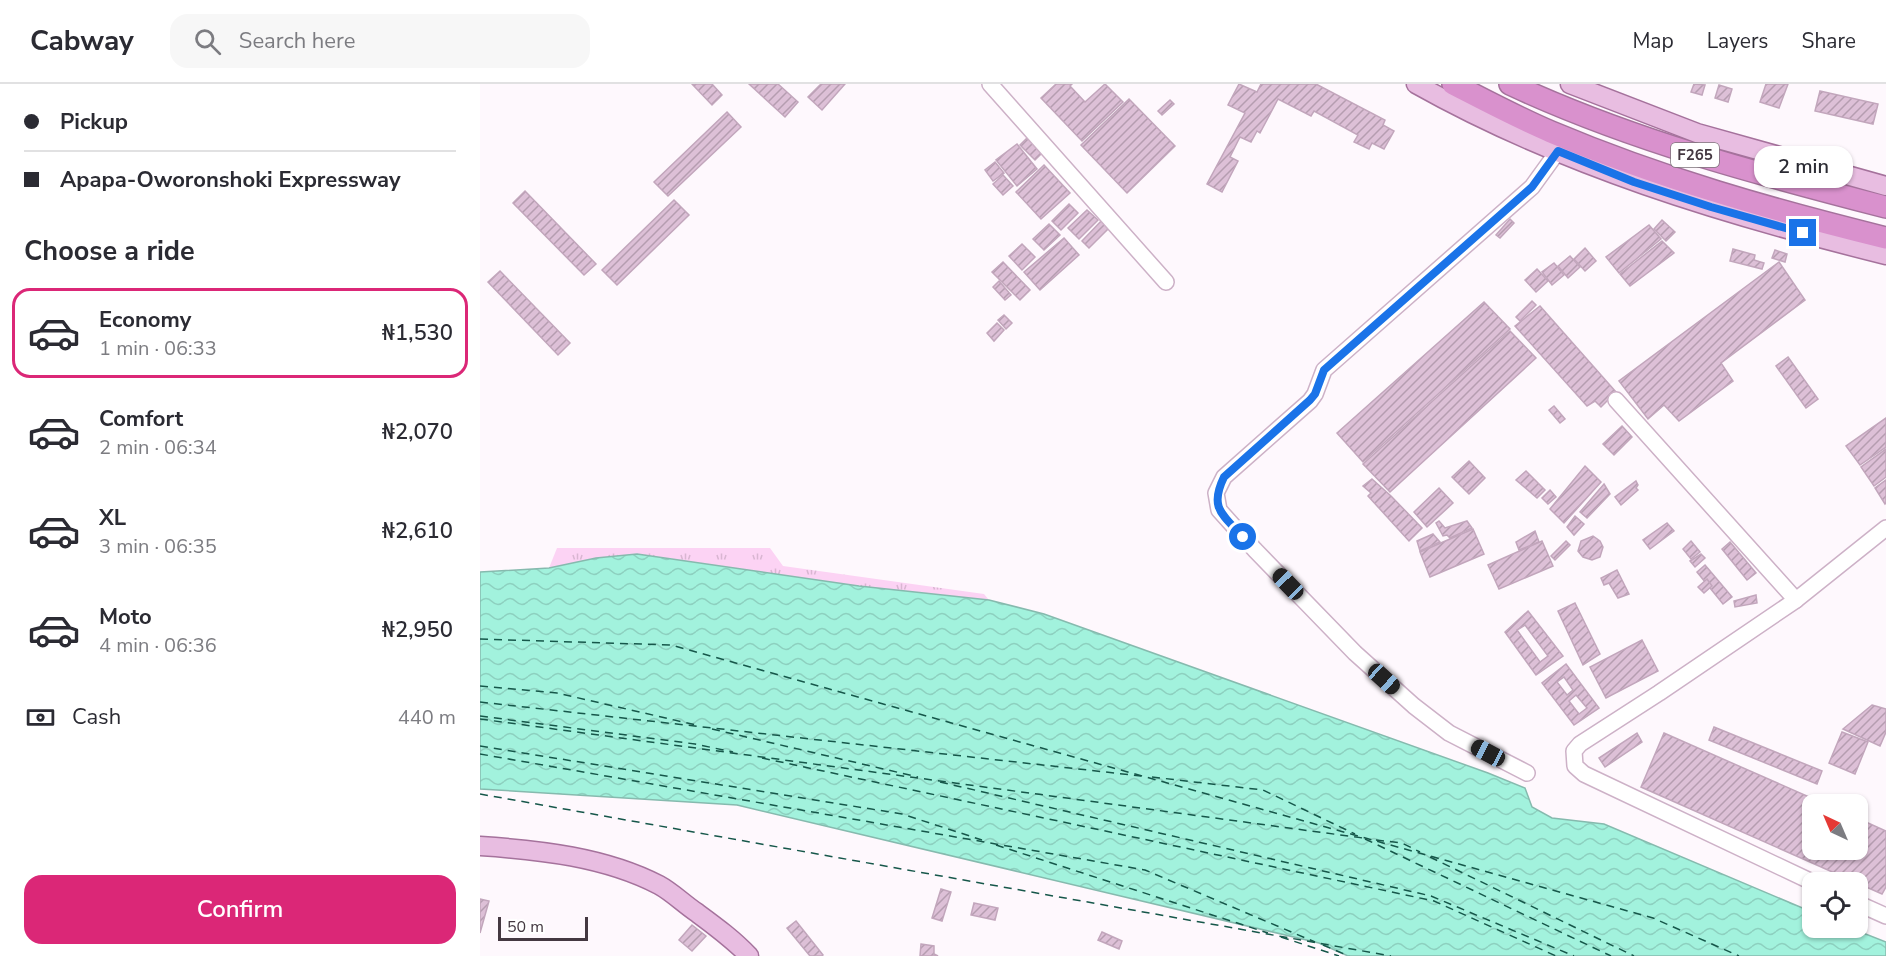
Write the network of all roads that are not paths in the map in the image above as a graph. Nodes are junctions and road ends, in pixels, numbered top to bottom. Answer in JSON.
{"nodes":[{"id":1,"x":990,"y":84,"type":"edge"},
{"id":2,"x":1416,"y":84,"type":"edge"},
{"id":3,"x":1453,"y":84,"type":"edge"},
{"id":4,"x":1510,"y":84,"type":"edge"},
{"id":5,"x":1574,"y":85,"type":"edge"},
{"id":6,"x":1558,"y":151,"type":"junction"},
{"id":7,"x":1886,"y":186,"type":"edge"},
{"id":8,"x":1886,"y":207,"type":"edge"},
{"id":9,"x":1886,"y":238,"type":"edge"},
{"id":10,"x":1886,"y":255,"type":"edge"},
{"id":11,"x":1166,"y":282,"type":"dead end"},
{"id":12,"x":1616,"y":400,"type":"dead end"},
{"id":13,"x":1886,"y":528,"type":"edge"},
{"id":14,"x":1796,"y":600,"type":"junction"},
{"id":15,"x":1527,"y":773,"type":"dead end"},
{"id":16,"x":480,"y":846,"type":"edge"},
{"id":17,"x":1802,"y":877,"type":"edge"},
{"id":18,"x":1868,"y":908,"type":"edge"},
{"id":19,"x":1886,"y":916,"type":"edge"},
{"id":20,"x":749,"y":956,"type":"edge"}],
"edges":[{"from":1,"to":11,"type":"street"},
{"from":2,"to":6,"type":"main road"},
{"from":3,"to":9,"type":"highway","number":"F265"},
{"from":4,"to":8,"type":"highway","number":"F265"},
{"from":5,"to":7,"type":"main road"},
{"from":6,"to":10,"type":"main road"},
{"from":6,"to":15,"type":"street"},
{"from":12,"to":14,"type":"street"},
{"from":13,"to":14,"type":"street"},
{"from":14,"to":17,"type":"street"},
{"from":16,"to":20,"type":"main road"},
{"from":18,"to":19,"type":"street"}]}
